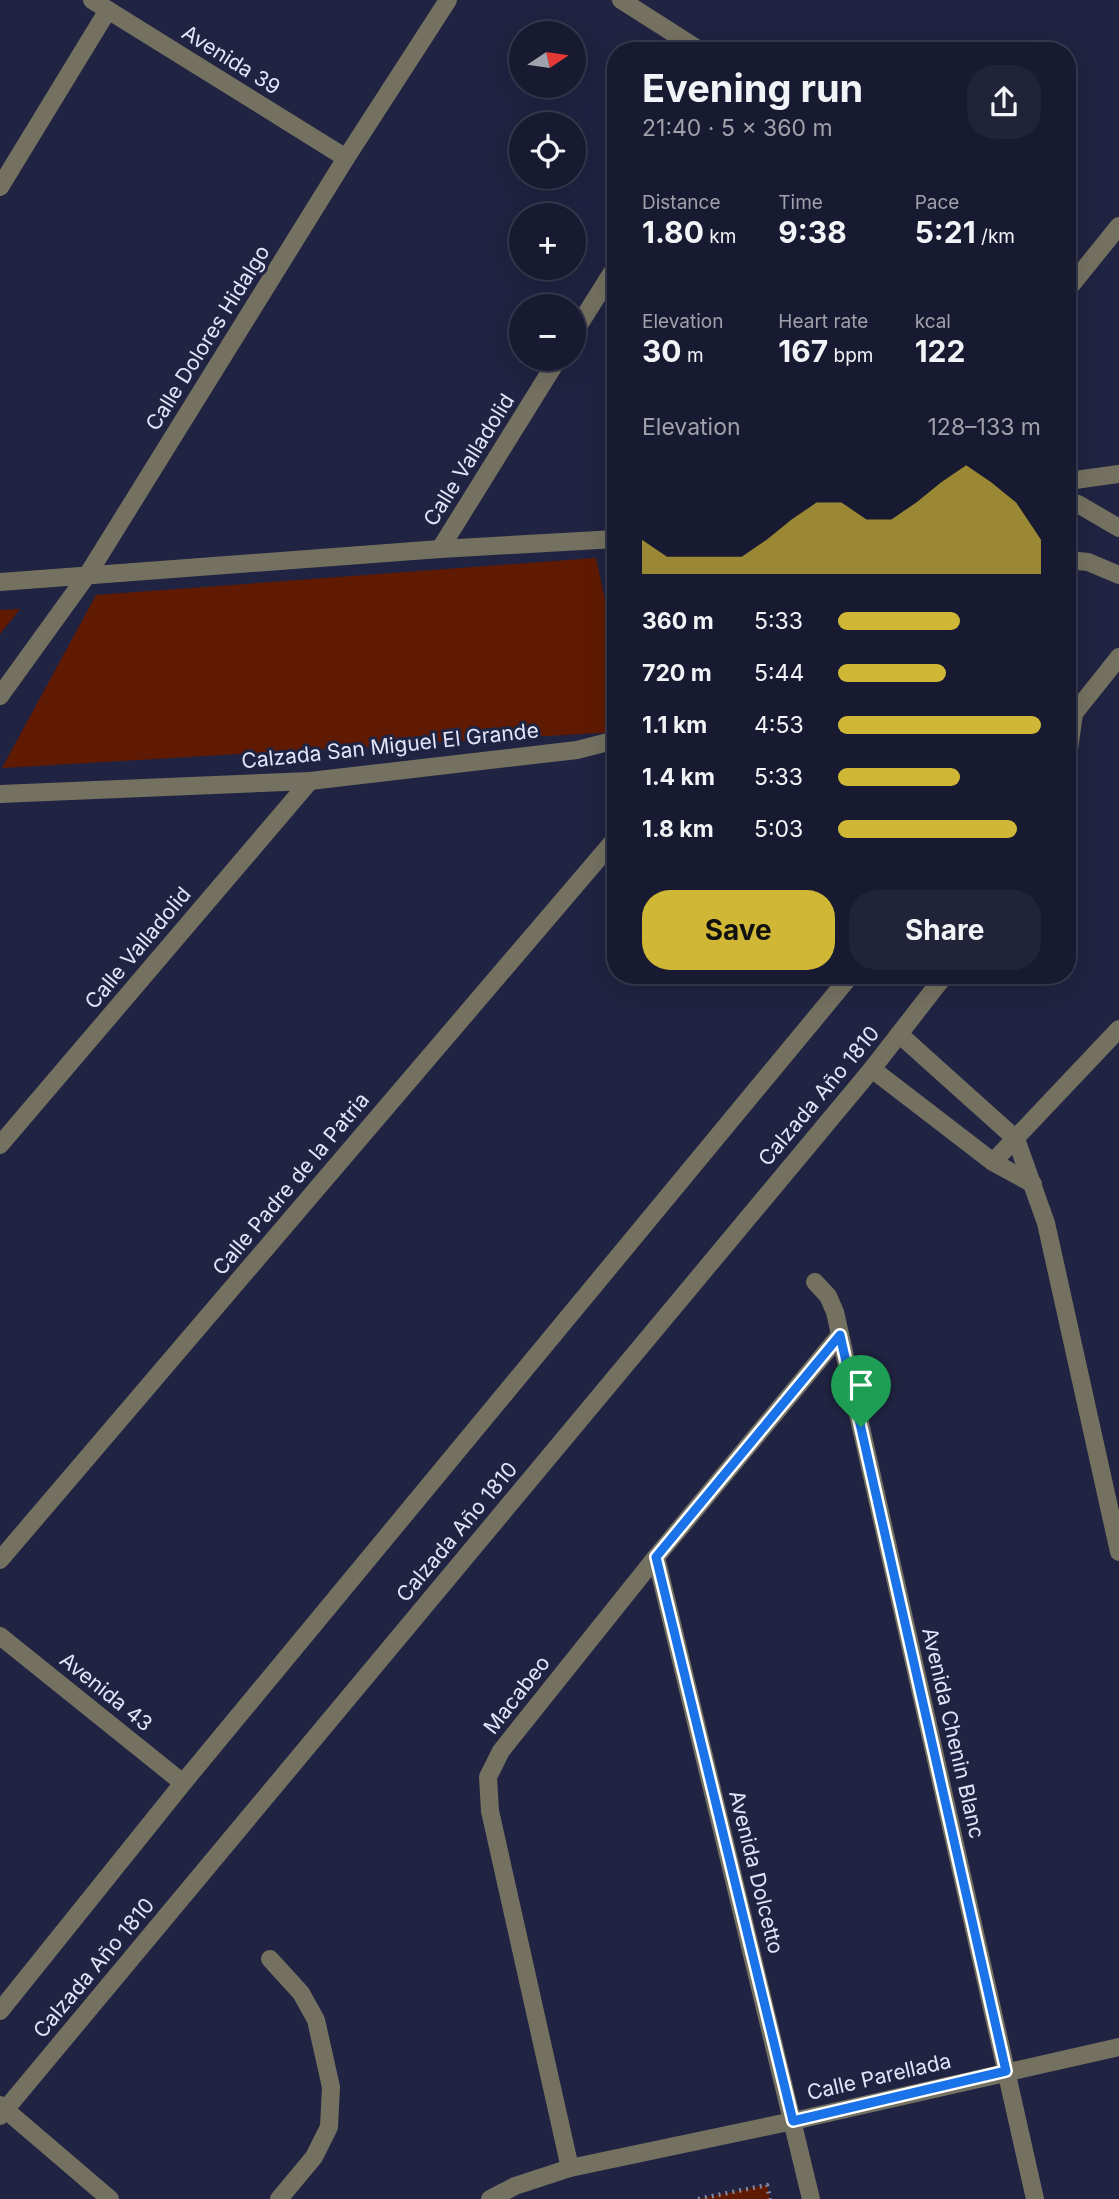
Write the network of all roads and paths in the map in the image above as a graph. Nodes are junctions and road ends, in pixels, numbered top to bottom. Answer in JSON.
{"nodes":[{"id":1,"x":92,"y":0,"type":"edge"},
{"id":2,"x":448,"y":0,"type":"edge"},
{"id":3,"x":621,"y":0,"type":"edge"},
{"id":4,"x":108,"y":10,"type":"junction"},
{"id":5,"x":687,"y":42,"type":"edge"},
{"id":6,"x":346,"y":158,"type":"junction"},
{"id":7,"x":0,"y":187,"type":"edge"},
{"id":8,"x":1119,"y":226,"type":"edge"},
{"id":9,"x":1076,"y":275,"type":"edge"},
{"id":10,"x":607,"y":280,"type":"edge"},
{"id":11,"x":586,"y":314,"type":"edge"},
{"id":12,"x":551,"y":371,"type":"edge"},
{"id":13,"x":1119,"y":474,"type":"edge"},
{"id":14,"x":1076,"y":480,"type":"edge"},
{"id":15,"x":1076,"y":502,"type":"edge"},
{"id":16,"x":1119,"y":528,"type":"edge"},
{"id":17,"x":607,"y":540,"type":"edge"},
{"id":18,"x":440,"y":549,"type":"junction"},
{"id":19,"x":1076,"y":561,"type":"edge"},
{"id":20,"x":88,"y":575,"type":"junction"},
{"id":21,"x":1119,"y":575,"type":"edge"},
{"id":22,"x":0,"y":582,"type":"edge"},
{"id":23,"x":1119,"y":657,"type":"edge"},
{"id":24,"x":0,"y":695,"type":"edge"},
{"id":25,"x":1076,"y":711,"type":"edge"},
{"id":26,"x":607,"y":742,"type":"edge"},
{"id":27,"x":576,"y":750,"type":"junction"},
{"id":28,"x":607,"y":752,"type":"edge"},
{"id":29,"x":310,"y":780,"type":"junction"},
{"id":30,"x":0,"y":794,"type":"edge"},
{"id":31,"x":607,"y":849,"type":"edge"},
{"id":32,"x":845,"y":984,"type":"edge"},
{"id":33,"x":938,"y":984,"type":"edge"},
{"id":34,"x":1119,"y":1029,"type":"edge"},
{"id":35,"x":899,"y":1034,"type":"junction"},
{"id":36,"x":872,"y":1069,"type":"junction"},
{"id":37,"x":1016,"y":1139,"type":"junction"},
{"id":38,"x":0,"y":1145,"type":"edge"},
{"id":39,"x":993,"y":1162,"type":"junction"},
{"id":40,"x":1033,"y":1184,"type":"junction"},
{"id":41,"x":815,"y":1282,"type":"dead end"},
{"id":42,"x":840,"y":1335,"type":"junction"},
{"id":43,"x":1119,"y":1552,"type":"edge"},
{"id":44,"x":656,"y":1557,"type":"junction"},
{"id":45,"x":0,"y":1560,"type":"edge"},
{"id":46,"x":0,"y":1636,"type":"edge"},
{"id":47,"x":183,"y":1783,"type":"junction"},
{"id":48,"x":270,"y":1959,"type":"dead end"},
{"id":49,"x":0,"y":2011,"type":"edge"},
{"id":50,"x":1119,"y":2046,"type":"edge"},
{"id":51,"x":1006,"y":2071,"type":"junction"},
{"id":52,"x":2,"y":2110,"type":"edge"},
{"id":53,"x":793,"y":2121,"type":"junction"},
{"id":54,"x":570,"y":2168,"type":"junction"},
{"id":55,"x":110,"y":2199,"type":"edge"},
{"id":56,"x":279,"y":2199,"type":"edge"},
{"id":57,"x":489,"y":2199,"type":"edge"},
{"id":58,"x":698,"y":2199,"type":"edge"},
{"id":59,"x":770,"y":2199,"type":"edge"},
{"id":60,"x":811,"y":2199,"type":"edge"},
{"id":61,"x":1035,"y":2199,"type":"edge"}],
"edges":[{"from":1,"to":4,"type":"street","name":"Avenida 39"},
{"from":2,"to":6,"type":"street","name":"Calle Dolores Hidalgo"},
{"from":3,"to":5,"type":"street"},
{"from":4,"to":6,"type":"street","name":"Avenida 39"},
{"from":4,"to":7,"type":"street"},
{"from":6,"to":20,"type":"street","name":"Calle Dolores Hidalgo"},
{"from":8,"to":9,"type":"street"},
{"from":10,"to":11,"type":"street"},
{"from":12,"to":18,"type":"street","name":"Calle Valladolid"},
{"from":13,"to":14,"type":"street"},
{"from":15,"to":16,"type":"street"},
{"from":17,"to":18,"type":"street"},
{"from":18,"to":20,"type":"street"},
{"from":19,"to":21,"type":"street"},
{"from":20,"to":22,"type":"street"},
{"from":20,"to":24,"type":"street","name":"Calle Dolores Hidalgo"},
{"from":23,"to":25,"type":"street"},
{"from":26,"to":27,"type":"street","name":"Calzada San Miguel El Grande"},
{"from":27,"to":28,"type":"street"},
{"from":27,"to":29,"type":"street","name":"Calzada San Miguel El Grande"},
{"from":29,"to":30,"type":"street","name":"Calzada San Miguel El Grande"},
{"from":29,"to":38,"type":"street","name":"Calle Valladolid"},
{"from":31,"to":45,"type":"street","name":"Calle Padre de la Patria"},
{"from":32,"to":47,"type":"street"},
{"from":33,"to":35,"type":"street","name":"Calzada Año 1810"},
{"from":34,"to":37,"type":"street"},
{"from":35,"to":36,"type":"street","name":"Calzada Año 1810"},
{"from":35,"to":37,"type":"street"},
{"from":36,"to":39,"type":"street"},
{"from":36,"to":52,"type":"street","name":"Calzada Año 1810"},
{"from":37,"to":39,"type":"street"},
{"from":37,"to":40,"type":"street"},
{"from":39,"to":40,"type":"street"},
{"from":40,"to":43,"type":"street"},
{"from":41,"to":42,"type":"street","name":"Avenida Chenin Blanc"},
{"from":42,"to":44,"type":"street","name":"Macabeo"},
{"from":42,"to":51,"type":"street","name":"Avenida Chenin Blanc"},
{"from":44,"to":53,"type":"street","name":"Avenida Dolcetto"},
{"from":44,"to":54,"type":"street","name":"Macabeo"},
{"from":46,"to":47,"type":"street","name":"Avenida 43"},
{"from":47,"to":49,"type":"street"},
{"from":48,"to":56,"type":"street"},
{"from":50,"to":51,"type":"street","name":"Calle Parellada"},
{"from":51,"to":53,"type":"street","name":"Calle Parellada"},
{"from":51,"to":61,"type":"street","name":"Avenida Chenin Blanc"},
{"from":52,"to":55,"type":"street"},
{"from":53,"to":54,"type":"street","name":"Calle Parellada"},
{"from":53,"to":60,"type":"street","name":"Avenida Dolcetto"},
{"from":54,"to":57,"type":"street","name":"Calle Parellada"},
{"from":58,"to":59,"type":"path"}]}
